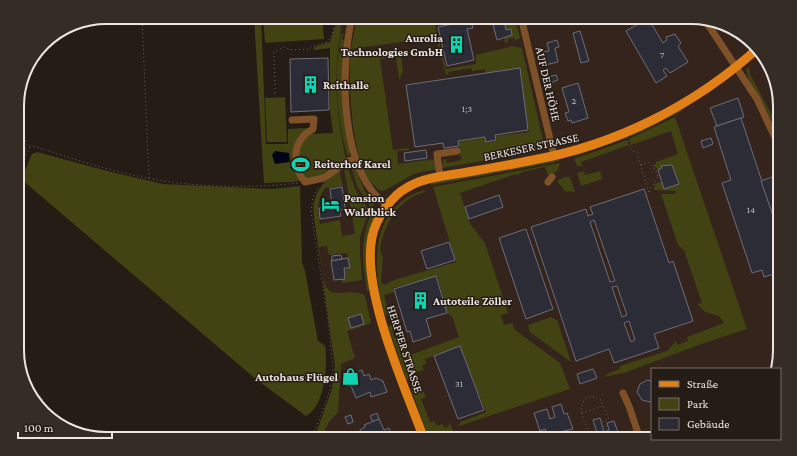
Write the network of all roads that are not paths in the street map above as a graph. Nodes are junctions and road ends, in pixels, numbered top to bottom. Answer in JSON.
{"nodes":[{"id":1,"x":351,"y":24,"type":"edge"},
{"id":2,"x":523,"y":24,"type":"edge"},
{"id":3,"x":709,"y":26,"type":"edge"},
{"id":4,"x":753,"y":52,"type":"edge"},
{"id":5,"x":736,"y":67,"type":"junction"},
{"id":6,"x":292,"y":120,"type":"dead end"},
{"id":7,"x":773,"y":133,"type":"edge"},
{"id":8,"x":457,"y":151,"type":"dead end"},
{"id":9,"x":554,"y":156,"type":"junction"},
{"id":10,"x":355,"y":159,"type":"junction"},
{"id":11,"x":440,"y":177,"type":"junction"},
{"id":12,"x":388,"y":206,"type":"junction"},
{"id":13,"x":623,"y":393,"type":"dead end"},
{"id":14,"x":421,"y":432,"type":"edge"},
{"id":15,"x":638,"y":432,"type":"edge"}],
"edges":[{"from":1,"to":10,"type":"street"},
{"from":2,"to":9,"type":"street","name":"AUF DER HÖHE"},
{"from":3,"to":5,"type":"street"},
{"from":4,"to":5,"type":"main road","name":"BERKESER STRASSE"},
{"from":5,"to":7,"type":"street"},
{"from":5,"to":9,"type":"main road","name":"BERKESER STRASSE"},
{"from":6,"to":10,"type":"street"},
{"from":8,"to":11,"type":"street"},
{"from":9,"to":11,"type":"main road","name":"BERKESER STRASSE"},
{"from":10,"to":12,"type":"street"},
{"from":11,"to":12,"type":"main road","name":"BERKESER STRASSE"},
{"from":12,"to":14,"type":"main road","name":"HERPFER STRASSE"},
{"from":13,"to":15,"type":"street"}]}
